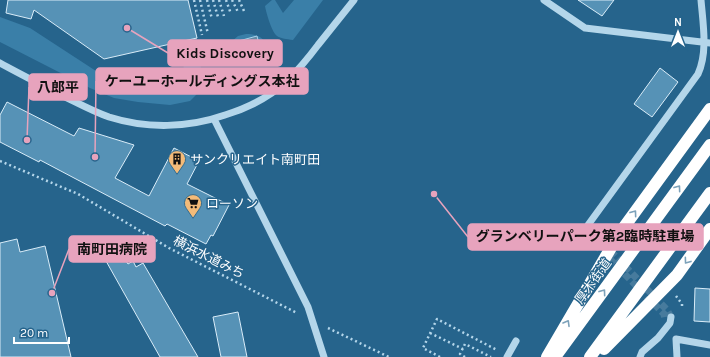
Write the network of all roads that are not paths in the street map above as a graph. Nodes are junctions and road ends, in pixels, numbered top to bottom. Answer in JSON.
{"nodes":[{"id":1,"x":354,"y":0,"type":"edge"},
{"id":2,"x":544,"y":0,"type":"edge"},
{"id":3,"x":701,"y":0,"type":"edge"},
{"id":4,"x":707,"y":43,"type":"edge"},
{"id":5,"x":0,"y":63,"type":"edge"},
{"id":6,"x":710,"y":109,"type":"edge"},
{"id":7,"x":214,"y":119,"type":"junction"},
{"id":8,"x":710,"y":144,"type":"edge"},
{"id":9,"x":710,"y":193,"type":"edge"},
{"id":10,"x":590,"y":225,"type":"dead end"},
{"id":11,"x":710,"y":229,"type":"edge"},
{"id":12,"x":668,"y":318,"type":"dead end"},
{"id":13,"x":516,"y":341,"type":"dead end"},
{"id":14,"x":710,"y":345,"type":"edge"},
{"id":15,"x":324,"y":357,"type":"edge"},
{"id":16,"x":507,"y":357,"type":"edge"},
{"id":17,"x":547,"y":357,"type":"edge"},
{"id":18,"x":555,"y":357,"type":"edge"},
{"id":19,"x":590,"y":357,"type":"edge"},
{"id":20,"x":596,"y":357,"type":"edge"},
{"id":21,"x":640,"y":357,"type":"edge"},
{"id":22,"x":678,"y":357,"type":"edge"}],
"edges":[{"from":1,"to":7,"type":"street"},
{"from":2,"to":4,"type":"street"},
{"from":3,"to":4,"type":"street"},
{"from":4,"to":10,"type":"street"},
{"from":5,"to":7,"type":"street"},
{"from":17,"to":6,"type":"highway","one_way":true},
{"from":7,"to":15,"type":"street"},
{"from":18,"to":8,"type":"highway","name":"厚木街道","one_way":true},
{"from":9,"to":19,"type":"highway"},
{"from":11,"to":20,"type":"highway","one_way":true},
{"from":12,"to":21,"type":"street"},
{"from":13,"to":16,"type":"street"},
{"from":14,"to":22,"type":"street"}]}
